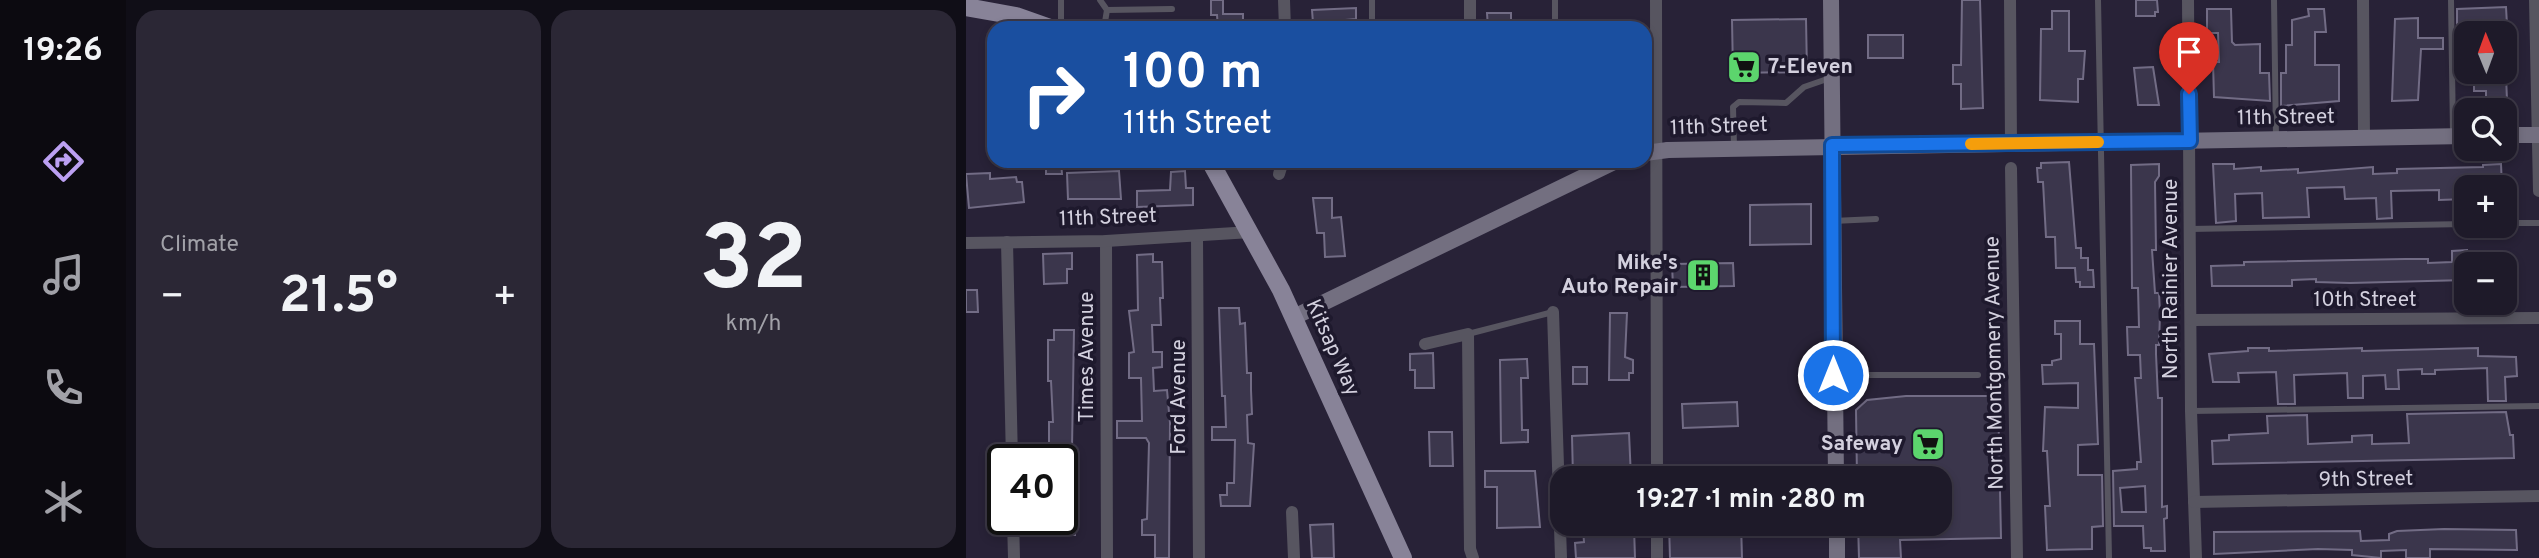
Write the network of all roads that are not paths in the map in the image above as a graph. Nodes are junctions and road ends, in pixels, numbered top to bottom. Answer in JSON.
{"nodes":[{"id":1,"x":1061,"y":0,"type":"edge"},
{"id":2,"x":1100,"y":0,"type":"edge"},
{"id":3,"x":1284,"y":0,"type":"edge"},
{"id":4,"x":1371,"y":0,"type":"edge"},
{"id":5,"x":1469,"y":0,"type":"edge"},
{"id":6,"x":1555,"y":0,"type":"edge"},
{"id":7,"x":1656,"y":0,"type":"edge"},
{"id":8,"x":1831,"y":0,"type":"edge"},
{"id":9,"x":2010,"y":0,"type":"edge"},
{"id":10,"x":2098,"y":0,"type":"edge"},
{"id":11,"x":2188,"y":0,"type":"edge"},
{"id":12,"x":2274,"y":0,"type":"edge"},
{"id":13,"x":2363,"y":0,"type":"edge"},
{"id":14,"x":2451,"y":0,"type":"edge"},
{"id":15,"x":2535,"y":0,"type":"edge"},
{"id":16,"x":966,"y":6,"type":"edge"},
{"id":17,"x":1172,"y":9,"type":"dead end"},
{"id":18,"x":1107,"y":10,"type":"junction"},
{"id":19,"x":1030,"y":21,"type":"edge"},
{"id":20,"x":1061,"y":21,"type":"edge"},
{"id":21,"x":1105,"y":21,"type":"edge"},
{"id":22,"x":1285,"y":21,"type":"edge"},
{"id":23,"x":1372,"y":21,"type":"edge"},
{"id":24,"x":1470,"y":21,"type":"edge"},
{"id":25,"x":1555,"y":21,"type":"edge"},
{"id":26,"x":2537,"y":40,"type":"edge"},
{"id":27,"x":1652,"y":54,"type":"edge"},
{"id":28,"x":1831,"y":77,"type":"junction"},
{"id":29,"x":2457,"y":98,"type":"edge"},
{"id":30,"x":2517,"y":135,"type":"edge"},
{"id":31,"x":2538,"y":135,"type":"edge"},
{"id":32,"x":1652,"y":136,"type":"edge"},
{"id":33,"x":2454,"y":136,"type":"edge"},
{"id":34,"x":2364,"y":138,"type":"junction"},
{"id":35,"x":2276,"y":139,"type":"junction"},
{"id":36,"x":2190,"y":141,"type":"junction"},
{"id":37,"x":2099,"y":142,"type":"junction"},
{"id":38,"x":2011,"y":144,"type":"junction"},
{"id":39,"x":1832,"y":145,"type":"junction"},
{"id":40,"x":1734,"y":147,"type":"junction"},
{"id":41,"x":1652,"y":152,"type":"edge"},
{"id":42,"x":2011,"y":167,"type":"dead end"},
{"id":43,"x":1214,"y":168,"type":"edge"},
{"id":44,"x":1281,"y":168,"type":"edge"},
{"id":45,"x":1602,"y":168,"type":"edge"},
{"id":46,"x":1279,"y":174,"type":"dead end"},
{"id":47,"x":2539,"y":191,"type":"edge"},
{"id":48,"x":1876,"y":219,"type":"dead end"},
{"id":49,"x":1832,"y":221,"type":"junction"},
{"id":50,"x":2517,"y":223,"type":"edge"},
{"id":51,"x":2539,"y":223,"type":"edge"},
{"id":52,"x":2454,"y":224,"type":"edge"},
{"id":53,"x":2190,"y":229,"type":"junction"},
{"id":54,"x":1251,"y":232,"type":"junction"},
{"id":55,"x":1198,"y":236,"type":"junction"},
{"id":56,"x":1106,"y":241,"type":"junction"},
{"id":57,"x":1007,"y":242,"type":"junction"},
{"id":58,"x":966,"y":243,"type":"edge"},
{"id":59,"x":1553,"y":312,"type":"joint"},
{"id":60,"x":1294,"y":317,"type":"junction"},
{"id":61,"x":2539,"y":318,"type":"edge"},
{"id":62,"x":2191,"y":320,"type":"junction"},
{"id":63,"x":1468,"y":334,"type":"junction"},
{"id":64,"x":1425,"y":344,"type":"dead end"},
{"id":65,"x":1833,"y":375,"type":"junction"},
{"id":66,"x":1978,"y":375,"type":"dead end"},
{"id":67,"x":2539,"y":406,"type":"edge"},
{"id":68,"x":2191,"y":411,"type":"junction"},
{"id":69,"x":1012,"y":444,"type":"edge"},
{"id":70,"x":1657,"y":466,"type":"edge"},
{"id":71,"x":1836,"y":466,"type":"edge"},
{"id":72,"x":2539,"y":496,"type":"edge"},
{"id":73,"x":2194,"y":502,"type":"junction"},
{"id":74,"x":1292,"y":512,"type":"dead end"},
{"id":75,"x":1013,"y":535,"type":"edge"},
{"id":76,"x":1657,"y":536,"type":"edge"},
{"id":77,"x":1836,"y":536,"type":"edge"},
{"id":78,"x":1014,"y":558,"type":"edge"},
{"id":79,"x":1107,"y":558,"type":"edge"},
{"id":80,"x":1199,"y":558,"type":"edge"},
{"id":81,"x":1294,"y":558,"type":"edge"},
{"id":82,"x":1403,"y":558,"type":"edge"},
{"id":83,"x":1473,"y":558,"type":"edge"},
{"id":84,"x":1561,"y":558,"type":"edge"},
{"id":85,"x":1657,"y":558,"type":"edge"},
{"id":86,"x":1837,"y":558,"type":"edge"},
{"id":87,"x":2017,"y":558,"type":"edge"},
{"id":88,"x":2109,"y":558,"type":"edge"},
{"id":89,"x":2196,"y":558,"type":"edge"}],
"edges":[{"from":1,"to":20,"type":"lane"},
{"from":2,"to":18,"type":"lane"},
{"from":3,"to":22,"type":"street"},
{"from":4,"to":23,"type":"lane"},
{"from":5,"to":24,"type":"street"},
{"from":6,"to":25,"type":"lane"},
{"from":7,"to":27,"type":"street"},
{"from":8,"to":28,"type":"main road"},
{"from":9,"to":38,"type":"street"},
{"from":10,"to":37,"type":"lane"},
{"from":11,"to":36,"type":"street","name":"North Rainier Avenue"},
{"from":12,"to":35,"type":"lane"},
{"from":13,"to":34,"type":"street"},
{"from":14,"to":29,"type":"lane"},
{"from":15,"to":26,"type":"street"},
{"from":16,"to":19,"type":"main road"},
{"from":17,"to":18,"type":"lane"},
{"from":18,"to":21,"type":"lane"},
{"from":26,"to":31,"type":"street"},
{"from":28,"to":39,"type":"main road"},
{"from":28,"to":40,"type":"lane"},
{"from":30,"to":31,"type":"main road"},
{"from":31,"to":47,"type":"street"},
{"from":32,"to":70,"type":"street"},
{"from":33,"to":34,"type":"main road","name":"11th Street"},
{"from":34,"to":35,"type":"main road","name":"11th Street"},
{"from":35,"to":36,"type":"main road","name":"11th Street"},
{"from":36,"to":37,"type":"main road","name":"11th Street"},
{"from":36,"to":53,"type":"street","name":"North Rainier Avenue"},
{"from":37,"to":38,"type":"main road","name":"11th Street"},
{"from":37,"to":88,"type":"lane"},
{"from":38,"to":39,"type":"main road","name":"11th Street"},
{"from":39,"to":40,"type":"main road","name":"11th Street"},
{"from":39,"to":49,"type":"main road"},
{"from":40,"to":41,"type":"main road","name":"11th Street","bridge":true},
{"from":42,"to":87,"type":"street","name":"North Montgomery Avenue"},
{"from":43,"to":54,"type":"main road","name":"Kitsap Way"},
{"from":44,"to":46,"type":"street"},
{"from":45,"to":60,"type":"main road"},
{"from":48,"to":49,"type":"lane"},
{"from":49,"to":65,"type":"main road"},
{"from":50,"to":51,"type":"lane"},
{"from":52,"to":53,"type":"lane"},
{"from":53,"to":62,"type":"street","name":"North Rainier Avenue"},
{"from":54,"to":55,"type":"street","name":"11th Street"},
{"from":54,"to":60,"type":"main road","name":"Kitsap Way"},
{"from":55,"to":56,"type":"street","name":"11th Street"},
{"from":55,"to":80,"type":"street","name":"Ford Avenue"},
{"from":56,"to":57,"type":"street","name":"11th Street"},
{"from":56,"to":79,"type":"street","name":"Times Avenue"},
{"from":57,"to":58,"type":"street","name":"11th Street"},
{"from":57,"to":69,"type":"street"},
{"from":59,"to":63,"type":"lane"},
{"from":59,"to":84,"type":"street"},
{"from":60,"to":82,"type":"main road","name":"Kitsap Way"},
{"from":61,"to":62,"type":"street","name":"10th Street"},
{"from":62,"to":68,"type":"street","name":"North Rainier Avenue"},
{"from":63,"to":64,"type":"street"},
{"from":63,"to":83,"type":"street"},
{"from":65,"to":66,"type":"lane"},
{"from":65,"to":71,"type":"main road"},
{"from":67,"to":68,"type":"lane"},
{"from":68,"to":73,"type":"street","name":"North Rainier Avenue"},
{"from":72,"to":73,"type":"street","name":"9th Street"},
{"from":73,"to":89,"type":"street","name":"North Rainier Avenue"},
{"from":74,"to":81,"type":"street"},
{"from":75,"to":78,"type":"street"},
{"from":76,"to":85,"type":"street"},
{"from":77,"to":86,"type":"main road"}]}
